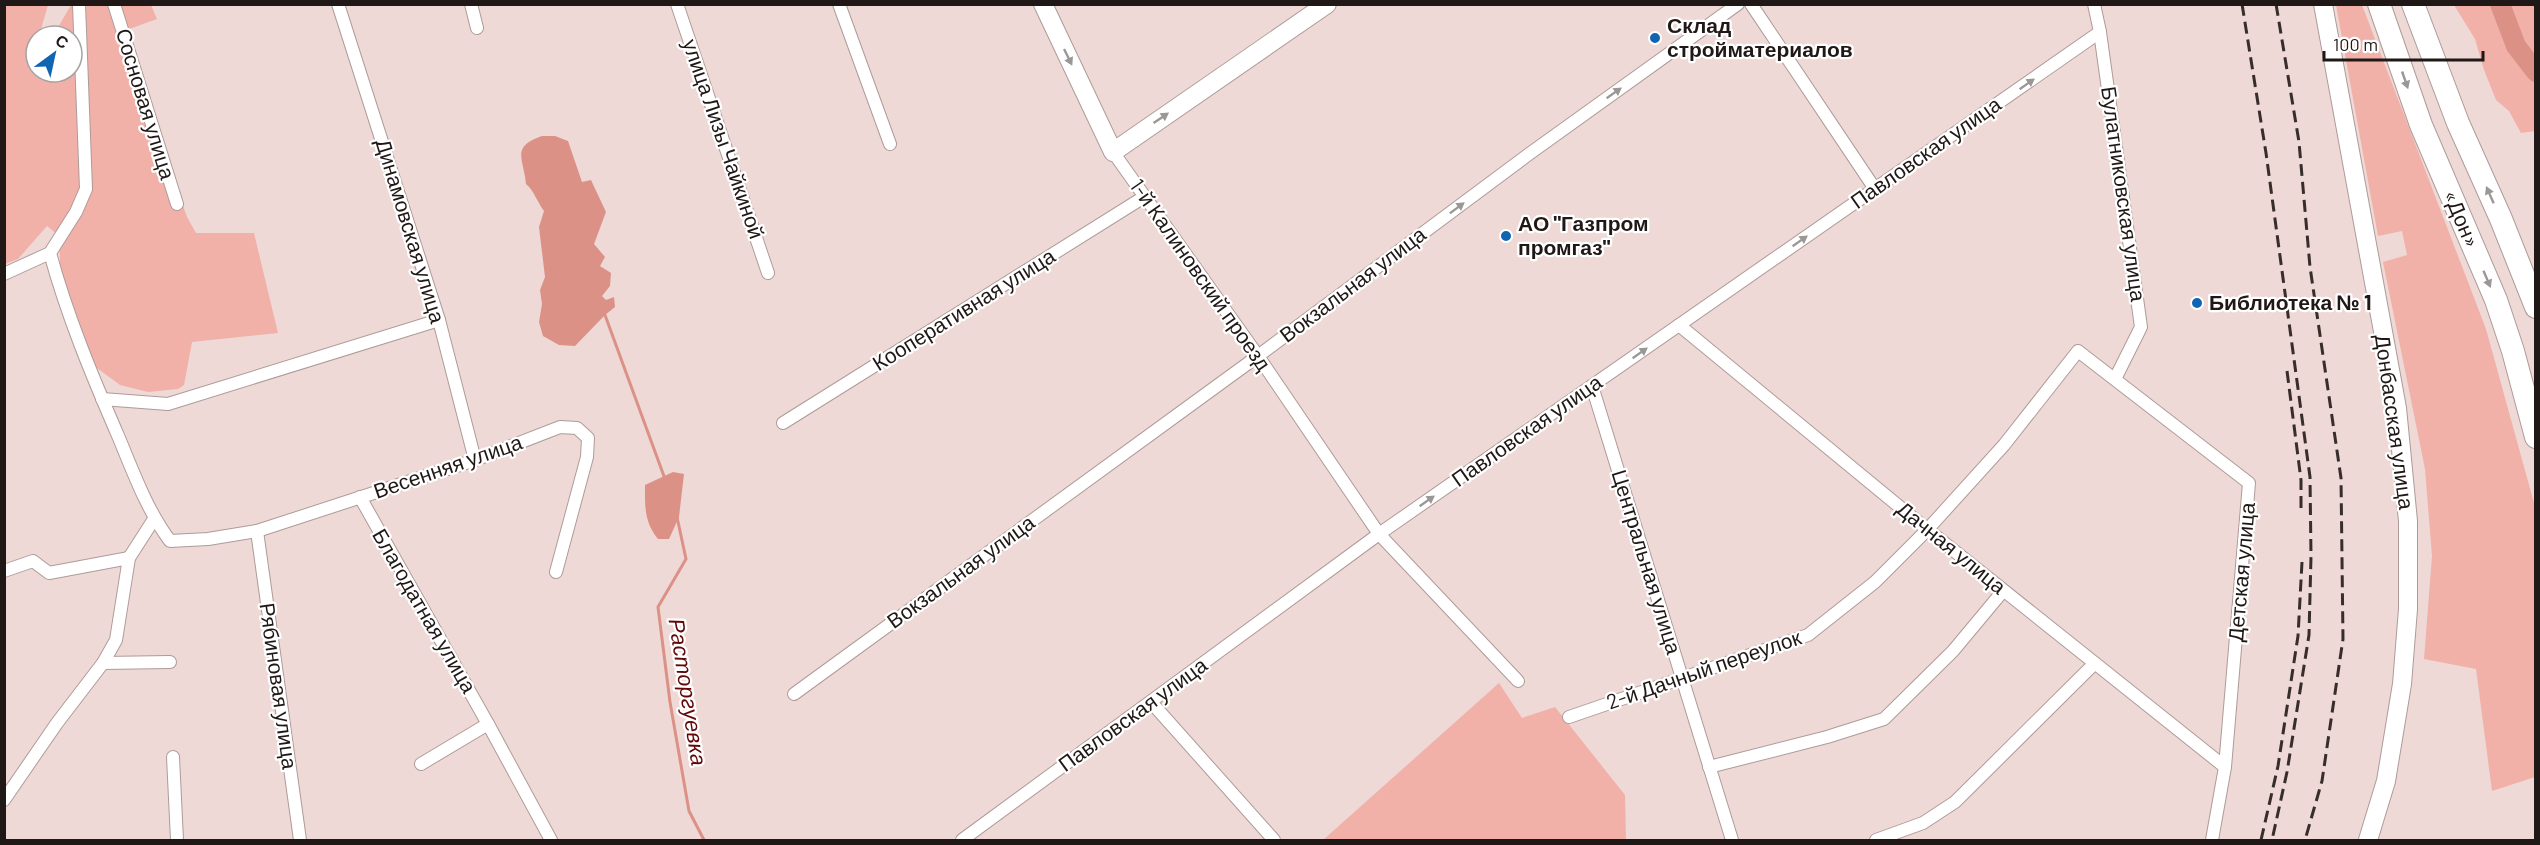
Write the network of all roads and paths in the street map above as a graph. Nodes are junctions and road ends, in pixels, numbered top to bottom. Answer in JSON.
{"nodes":[{"id":1,"x":79,"y":4,"type":"edge"},
{"id":2,"x":114,"y":4,"type":"edge"},
{"id":3,"x":338,"y":4,"type":"edge"},
{"id":4,"x":471,"y":4,"type":"edge"},
{"id":5,"x":677,"y":4,"type":"edge"},
{"id":6,"x":839,"y":4,"type":"edge"},
{"id":7,"x":1043,"y":4,"type":"edge"},
{"id":8,"x":1327,"y":4,"type":"edge"},
{"id":9,"x":1738,"y":4,"type":"edge"},
{"id":10,"x":1751,"y":4,"type":"edge"},
{"id":11,"x":2094,"y":4,"type":"edge"},
{"id":12,"x":2323,"y":4,"type":"edge"},
{"id":13,"x":2379,"y":4,"type":"edge"},
{"id":14,"x":2413,"y":4,"type":"edge"},
{"id":15,"x":477,"y":28,"type":"dead end"},
{"id":16,"x":2100,"y":32,"type":"junction"},
{"id":17,"x":890,"y":144,"type":"dead end"},
{"id":18,"x":1113,"y":152,"type":"junction"},
{"id":19,"x":1875,"y":189,"type":"junction"},
{"id":20,"x":1144,"y":197,"type":"junction"},
{"id":21,"x":177,"y":204,"type":"dead end"},
{"id":22,"x":50,"y":253,"type":"junction"},
{"id":23,"x":768,"y":273,"type":"dead end"},
{"id":24,"x":4,"y":274,"type":"edge"},
{"id":25,"x":2535,"y":307,"type":"edge"},
{"id":26,"x":439,"y":320,"type":"junction"},
{"id":27,"x":1679,"y":325,"type":"junction"},
{"id":28,"x":2078,"y":351,"type":"joint"},
{"id":29,"x":1258,"y":356,"type":"junction"},
{"id":30,"x":2115,"y":379,"type":"junction"},
{"id":31,"x":1592,"y":386,"type":"junction"},
{"id":32,"x":102,"y":399,"type":"junction"},
{"id":33,"x":783,"y":423,"type":"dead end"},
{"id":34,"x":2535,"y":437,"type":"edge"},
{"id":35,"x":475,"y":460,"type":"junction"},
{"id":36,"x":360,"y":497,"type":"junction"},
{"id":37,"x":154,"y":519,"type":"junction"},
{"id":38,"x":1927,"y":530,"type":"junction"},
{"id":39,"x":257,"y":531,"type":"junction"},
{"id":40,"x":1379,"y":534,"type":"junction"},
{"id":41,"x":129,"y":558,"type":"junction"},
{"id":42,"x":4,"y":571,"type":"edge"},
{"id":43,"x":556,"y":572,"type":"dead end"},
{"id":44,"x":2003,"y":591,"type":"junction"},
{"id":45,"x":170,"y":662,"type":"dead end"},
{"id":46,"x":103,"y":663,"type":"junction"},
{"id":47,"x":2094,"y":664,"type":"junction"},
{"id":48,"x":1682,"y":679,"type":"junction"},
{"id":49,"x":1518,"y":681,"type":"dead end"},
{"id":50,"x":794,"y":694,"type":"dead end"},
{"id":51,"x":1150,"y":702,"type":"junction"},
{"id":52,"x":1569,"y":717,"type":"dead end"},
{"id":53,"x":489,"y":724,"type":"junction"},
{"id":54,"x":173,"y":757,"type":"dead end"},
{"id":55,"x":421,"y":764,"type":"dead end"},
{"id":56,"x":1709,"y":767,"type":"junction"},
{"id":57,"x":2225,"y":768,"type":"junction"},
{"id":58,"x":4,"y":800,"type":"edge"},
{"id":59,"x":177,"y":840,"type":"edge"},
{"id":60,"x":300,"y":840,"type":"edge"},
{"id":61,"x":551,"y":840,"type":"edge"},
{"id":62,"x":962,"y":840,"type":"edge"},
{"id":63,"x":1272,"y":840,"type":"edge"},
{"id":64,"x":1732,"y":840,"type":"edge"},
{"id":65,"x":1876,"y":840,"type":"edge"},
{"id":66,"x":2212,"y":840,"type":"edge"},
{"id":67,"x":2368,"y":840,"type":"edge"}],
"edges":[{"from":1,"to":22,"type":"street"},
{"from":2,"to":21,"type":"street","name":"Сосновая улица"},
{"from":3,"to":26,"type":"street","name":"Динамовская улица"},
{"from":4,"to":15,"type":"street"},
{"from":5,"to":23,"type":"street","name":"улица Лизы Чайкиной"},
{"from":6,"to":17,"type":"street"},
{"from":7,"to":18,"type":"street","name":"1-й Калиновский проезд","one_way":true},
{"from":18,"to":8,"type":"street","one_way":true},
{"from":29,"to":9,"type":"street","name":"Вокзальная улица","one_way":true},
{"from":10,"to":19,"type":"street"},
{"from":11,"to":16,"type":"street","name":"Булатниковская улица"},
{"from":12,"to":67,"type":"street","name":"Донбасская улица"},
{"from":13,"to":34,"type":"highway","name":"«Дон»","one_way":true},
{"from":25,"to":14,"type":"highway","name":"«Дон»","one_way":true},
{"from":19,"to":16,"type":"street","name":"Павловская улица","one_way":true},
{"from":16,"to":30,"type":"street","name":"Булатниковская улица"},
{"from":18,"to":20,"type":"street","name":"1-й Калиновский проезд"},
{"from":27,"to":19,"type":"street","name":"Павловская улица","one_way":true},
{"from":20,"to":29,"type":"street","name":"1-й Калиновский проезд"},
{"from":20,"to":33,"type":"street","name":"Кооперативная улица"},
{"from":22,"to":24,"type":"street"},
{"from":22,"to":32,"type":"street"},
{"from":26,"to":32,"type":"street"},
{"from":26,"to":35,"type":"street","name":"Динамовская улица"},
{"from":31,"to":27,"type":"street","name":"Павловская улица","one_way":true},
{"from":27,"to":38,"type":"street","name":"Дачная улица"},
{"from":28,"to":30,"type":"street","name":"Детская улица"},
{"from":28,"to":38,"type":"street","name":"2-й Дачный переулок"},
{"from":29,"to":40,"type":"street","name":"1-й Калиновский проезд"},
{"from":29,"to":50,"type":"street","name":"Вокзальная улица"},
{"from":30,"to":57,"type":"street","name":"Детская улица"},
{"from":40,"to":31,"type":"street","name":"Павловская улица","one_way":true},
{"from":31,"to":48,"type":"street","name":"Центральная улица"},
{"from":32,"to":37,"type":"street"},
{"from":35,"to":36,"type":"street","name":"Весенняя улица"},
{"from":35,"to":43,"type":"street","name":"Весенняя улица"},
{"from":36,"to":39,"type":"street","name":"Весенняя улица"},
{"from":36,"to":53,"type":"street","name":"Благодатная улица"},
{"from":37,"to":39,"type":"street","name":"Весенняя улица"},
{"from":37,"to":41,"type":"street"},
{"from":38,"to":44,"type":"street","name":"Дачная улица"},
{"from":38,"to":48,"type":"street","name":"2-й Дачный переулок"},
{"from":39,"to":60,"type":"street","name":"Рябиновая улица"},
{"from":40,"to":49,"type":"street","name":"1-й Калиновский проезд"},
{"from":40,"to":51,"type":"street","name":"Павловская улица"},
{"from":41,"to":42,"type":"street"},
{"from":41,"to":46,"type":"street"},
{"from":44,"to":47,"type":"street","name":"Дачная улица"},
{"from":44,"to":56,"type":"street"},
{"from":45,"to":46,"type":"street"},
{"from":46,"to":58,"type":"street"},
{"from":47,"to":57,"type":"street","name":"Дачная улица"},
{"from":47,"to":65,"type":"street"},
{"from":48,"to":52,"type":"street","name":"2-й Дачный переулок"},
{"from":48,"to":56,"type":"street","name":"Центральная улица"},
{"from":51,"to":62,"type":"street","name":"Павловская улица"},
{"from":51,"to":63,"type":"street"},
{"from":53,"to":55,"type":"street"},
{"from":53,"to":61,"type":"street","name":"Благодатная улица"},
{"from":54,"to":59,"type":"street"},
{"from":56,"to":64,"type":"street","name":"Центральная улица"},
{"from":57,"to":66,"type":"street","name":"Детская улица"}]}
